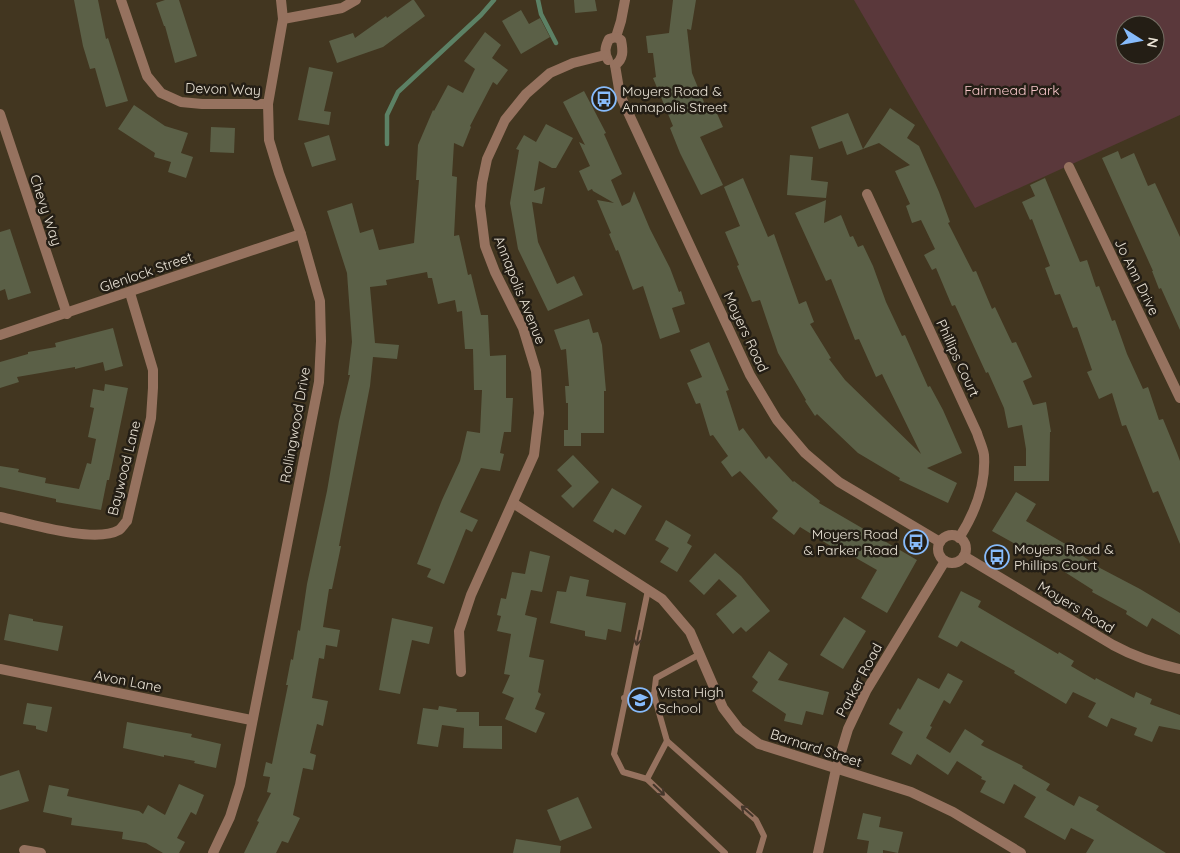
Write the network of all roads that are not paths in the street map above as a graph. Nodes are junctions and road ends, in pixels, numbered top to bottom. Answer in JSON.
{"nodes":[{"id":1,"x":122,"y":0,"type":"edge"},
{"id":2,"x":281,"y":0,"type":"edge"},
{"id":3,"x":356,"y":0,"type":"edge"},
{"id":4,"x":625,"y":0,"type":"edge"},
{"id":5,"x":283,"y":19,"type":"junction"},
{"id":6,"x":616,"y":37,"type":"junction"},
{"id":7,"x":605,"y":55,"type":"junction"},
{"id":8,"x":615,"y":65,"type":"junction"},
{"id":9,"x":268,"y":104,"type":"junction"},
{"id":10,"x":0,"y":114,"type":"edge"},
{"id":11,"x":1069,"y":168,"type":"dead end"},
{"id":12,"x":867,"y":194,"type":"dead end"},
{"id":13,"x":301,"y":234,"type":"junction"},
{"id":14,"x":130,"y":293,"type":"junction"},
{"id":15,"x":67,"y":314,"type":"junction"},
{"id":16,"x":0,"y":335,"type":"edge"},
{"id":17,"x":1180,"y":398,"type":"edge"},
{"id":18,"x":513,"y":503,"type":"junction"},
{"id":19,"x":0,"y":517,"type":"edge"},
{"id":20,"x":960,"y":538,"type":"junction"},
{"id":21,"x":940,"y":542,"type":"junction"},
{"id":22,"x":964,"y":556,"type":"junction"},
{"id":23,"x":945,"y":561,"type":"junction"},
{"id":24,"x":648,"y":590,"type":"junction"},
{"id":25,"x":700,"y":654,"type":"junction"},
{"id":26,"x":0,"y":669,"type":"edge"},
{"id":27,"x":1180,"y":669,"type":"edge"},
{"id":28,"x":462,"y":672,"type":"dead end"},
{"id":29,"x":654,"y":694,"type":"junction"},
{"id":30,"x":624,"y":698,"type":"junction"},
{"id":31,"x":252,"y":720,"type":"junction"},
{"id":32,"x":667,"y":741,"type":"junction"},
{"id":33,"x":836,"y":769,"type":"junction"},
{"id":34,"x":647,"y":778,"type":"junction"},
{"id":35,"x":24,"y":850,"type":"dead end"},
{"id":36,"x":41,"y":853,"type":"edge"},
{"id":37,"x":213,"y":853,"type":"edge"},
{"id":38,"x":725,"y":853,"type":"edge"},
{"id":39,"x":759,"y":853,"type":"edge"},
{"id":40,"x":818,"y":853,"type":"edge"},
{"id":41,"x":1021,"y":853,"type":"edge"}],
"edges":[{"from":1,"to":9,"type":"street","name":"Devon Way"},
{"from":2,"to":5,"type":"street","name":"Rollingwood Drive"},
{"from":3,"to":5,"type":"street"},
{"from":4,"to":6,"type":"street","name":"Moyers Road"},
{"from":5,"to":9,"type":"street","name":"Rollingwood Drive"},
{"from":6,"to":7,"type":"street","name":"Moyers Road"},
{"from":6,"to":8,"type":"street","name":"Moyers Road"},
{"from":7,"to":8,"type":"street"},
{"from":7,"to":18,"type":"street","name":"Annapolis Avenue"},
{"from":8,"to":21,"type":"street","name":"Moyers Road"},
{"from":9,"to":13,"type":"street","name":"Rollingwood Drive"},
{"from":10,"to":15,"type":"street","name":"Chevy Way"},
{"from":11,"to":17,"type":"street","name":"Jo Ann Drive"},
{"from":12,"to":20,"type":"street","name":"Phillips Court"},
{"from":13,"to":14,"type":"street","name":"Glenlock Street"},
{"from":13,"to":31,"type":"street","name":"Rollingwood Drive"},
{"from":14,"to":15,"type":"street","name":"Glenlock Street"},
{"from":14,"to":19,"type":"street","name":"Baywood Lane"},
{"from":15,"to":16,"type":"street","name":"Glenlock Street"},
{"from":18,"to":24,"type":"street","name":"Barnard Street"},
{"from":18,"to":28,"type":"street","name":"Annapolis Avenue"},
{"from":20,"to":21,"type":"street"},
{"from":20,"to":22,"type":"street"},
{"from":21,"to":23,"type":"street"},
{"from":22,"to":23,"type":"street"},
{"from":22,"to":27,"type":"street","name":"Moyers Road"},
{"from":23,"to":33,"type":"street","name":"Parker Road"},
{"from":24,"to":25,"type":"street","name":"Barnard Street"},
{"from":24,"to":30,"type":"lane","one_way":true},
{"from":25,"to":29,"type":"lane"},
{"from":25,"to":33,"type":"street","name":"Barnard Street"},
{"from":26,"to":31,"type":"street","name":"Avon Lane"},
{"from":29,"to":30,"type":"lane"},
{"from":29,"to":32,"type":"lane"},
{"from":30,"to":34,"type":"lane"},
{"from":31,"to":37,"type":"street","name":"Rollingwood Drive"},
{"from":32,"to":34,"type":"lane"},
{"from":39,"to":32,"type":"lane","one_way":true},
{"from":33,"to":40,"type":"street","name":"Parker Road"},
{"from":33,"to":41,"type":"street","name":"Barnard Street"},
{"from":34,"to":38,"type":"lane","one_way":true},
{"from":35,"to":36,"type":"street"}]}
